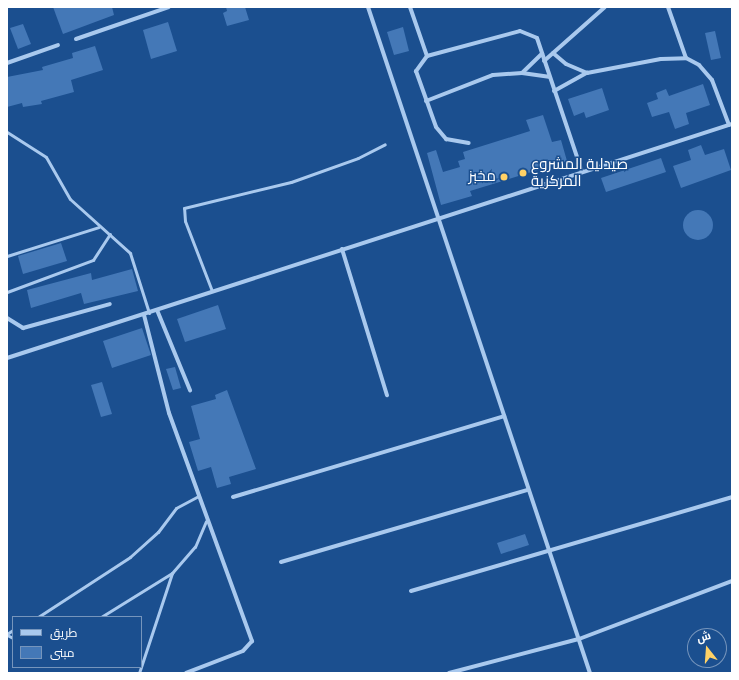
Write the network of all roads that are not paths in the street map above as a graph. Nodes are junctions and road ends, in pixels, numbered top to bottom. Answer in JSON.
{"nodes":[{"id":1,"x":169,"y":7,"type":"edge"},
{"id":2,"x":368,"y":7,"type":"edge"},
{"id":3,"x":410,"y":7,"type":"edge"},
{"id":4,"x":605,"y":7,"type":"edge"},
{"id":5,"x":668,"y":7,"type":"edge"},
{"id":6,"x":76,"y":39,"type":"dead end"},
{"id":7,"x":58,"y":45,"type":"dead end"},
{"id":8,"x":553,"y":53,"type":"junction"},
{"id":9,"x":542,"y":54,"type":"junction"},
{"id":10,"x":427,"y":56,"type":"junction"},
{"id":11,"x":686,"y":58,"type":"junction"},
{"id":12,"x":544,"y":61,"type":"junction"},
{"id":13,"x":7,"y":63,"type":"edge"},
{"id":14,"x":522,"y":73,"type":"junction"},
{"id":15,"x":587,"y":73,"type":"junction"},
{"id":16,"x":549,"y":77,"type":"junction"},
{"id":17,"x":554,"y":92,"type":"junction"},
{"id":18,"x":426,"y":101,"type":"junction"},
{"id":19,"x":730,"y":124,"type":"edge"},
{"id":20,"x":7,"y":132,"type":"edge"},
{"id":21,"x":469,"y":143,"type":"dead end"},
{"id":22,"x":385,"y":144,"type":"dead end"},
{"id":23,"x":582,"y":172,"type":"junction"},
{"id":24,"x":440,"y":217,"type":"junction"},
{"id":25,"x":99,"y":227,"type":"junction"},
{"id":26,"x":110,"y":234,"type":"junction"},
{"id":27,"x":342,"y":249,"type":"junction"},
{"id":28,"x":7,"y":256,"type":"edge"},
{"id":29,"x":7,"y":292,"type":"edge"},
{"id":30,"x":212,"y":292,"type":"junction"},
{"id":31,"x":110,"y":304,"type":"dead end"},
{"id":32,"x":157,"y":310,"type":"junction"},
{"id":33,"x":150,"y":313,"type":"junction"},
{"id":34,"x":144,"y":315,"type":"junction"},
{"id":35,"x":7,"y":318,"type":"edge"},
{"id":36,"x":7,"y":358,"type":"edge"},
{"id":37,"x":190,"y":390,"type":"dead end"},
{"id":38,"x":387,"y":395,"type":"dead end"},
{"id":39,"x":504,"y":416,"type":"junction"},
{"id":40,"x":528,"y":490,"type":"junction"},
{"id":41,"x":199,"y":496,"type":"junction"},
{"id":42,"x":233,"y":497,"type":"dead end"},
{"id":43,"x":732,"y":497,"type":"edge"},
{"id":44,"x":206,"y":521,"type":"junction"},
{"id":45,"x":550,"y":551,"type":"junction"},
{"id":46,"x":281,"y":562,"type":"dead end"},
{"id":47,"x":172,"y":573,"type":"junction"},
{"id":48,"x":732,"y":581,"type":"edge"},
{"id":49,"x":412,"y":591,"type":"dead end"},
{"id":50,"x":40,"y":616,"type":"edge"},
{"id":51,"x":103,"y":616,"type":"edge"},
{"id":52,"x":579,"y":639,"type":"junction"},
{"id":53,"x":142,"y":664,"type":"edge"},
{"id":54,"x":186,"y":673,"type":"edge"},
{"id":55,"x":449,"y":673,"type":"edge"},
{"id":56,"x":590,"y":673,"type":"edge"}],
"edges":[{"from":1,"to":6,"type":"street"},
{"from":2,"to":24,"type":"street"},
{"from":3,"to":10,"type":"street"},
{"from":4,"to":8,"type":"street"},
{"from":5,"to":11,"type":"street"},
{"from":7,"to":13,"type":"street"},
{"from":8,"to":12,"type":"street"},
{"from":8,"to":15,"type":"street"},
{"from":9,"to":10,"type":"street"},
{"from":9,"to":12,"type":"street"},
{"from":9,"to":14,"type":"street"},
{"from":10,"to":18,"type":"street"},
{"from":11,"to":15,"type":"street"},
{"from":11,"to":19,"type":"street"},
{"from":12,"to":16,"type":"street"},
{"from":14,"to":16,"type":"street"},
{"from":14,"to":18,"type":"street"},
{"from":15,"to":17,"type":"street"},
{"from":16,"to":17,"type":"street"},
{"from":17,"to":23,"type":"street"},
{"from":18,"to":21,"type":"street"},
{"from":19,"to":23,"type":"street"},
{"from":20,"to":25,"type":"lane"},
{"from":22,"to":30,"type":"lane"},
{"from":23,"to":24,"type":"street"},
{"from":24,"to":27,"type":"street"},
{"from":24,"to":39,"type":"street"},
{"from":25,"to":26,"type":"lane"},
{"from":25,"to":28,"type":"lane"},
{"from":26,"to":29,"type":"lane"},
{"from":26,"to":33,"type":"lane"},
{"from":27,"to":30,"type":"street"},
{"from":27,"to":38,"type":"street"},
{"from":30,"to":32,"type":"street"},
{"from":31,"to":35,"type":"street"},
{"from":32,"to":33,"type":"street"},
{"from":32,"to":37,"type":"street"},
{"from":33,"to":34,"type":"street"},
{"from":34,"to":36,"type":"street"},
{"from":34,"to":41,"type":"street"},
{"from":39,"to":40,"type":"street"},
{"from":39,"to":42,"type":"street"},
{"from":40,"to":45,"type":"street"},
{"from":40,"to":46,"type":"street"},
{"from":41,"to":44,"type":"street"},
{"from":41,"to":50,"type":"lane"},
{"from":43,"to":45,"type":"street"},
{"from":44,"to":47,"type":"lane"},
{"from":44,"to":54,"type":"street"},
{"from":45,"to":49,"type":"street"},
{"from":45,"to":52,"type":"street"},
{"from":47,"to":51,"type":"lane"},
{"from":47,"to":53,"type":"lane"},
{"from":48,"to":52,"type":"street"},
{"from":52,"to":55,"type":"street"},
{"from":52,"to":56,"type":"street"}]}
